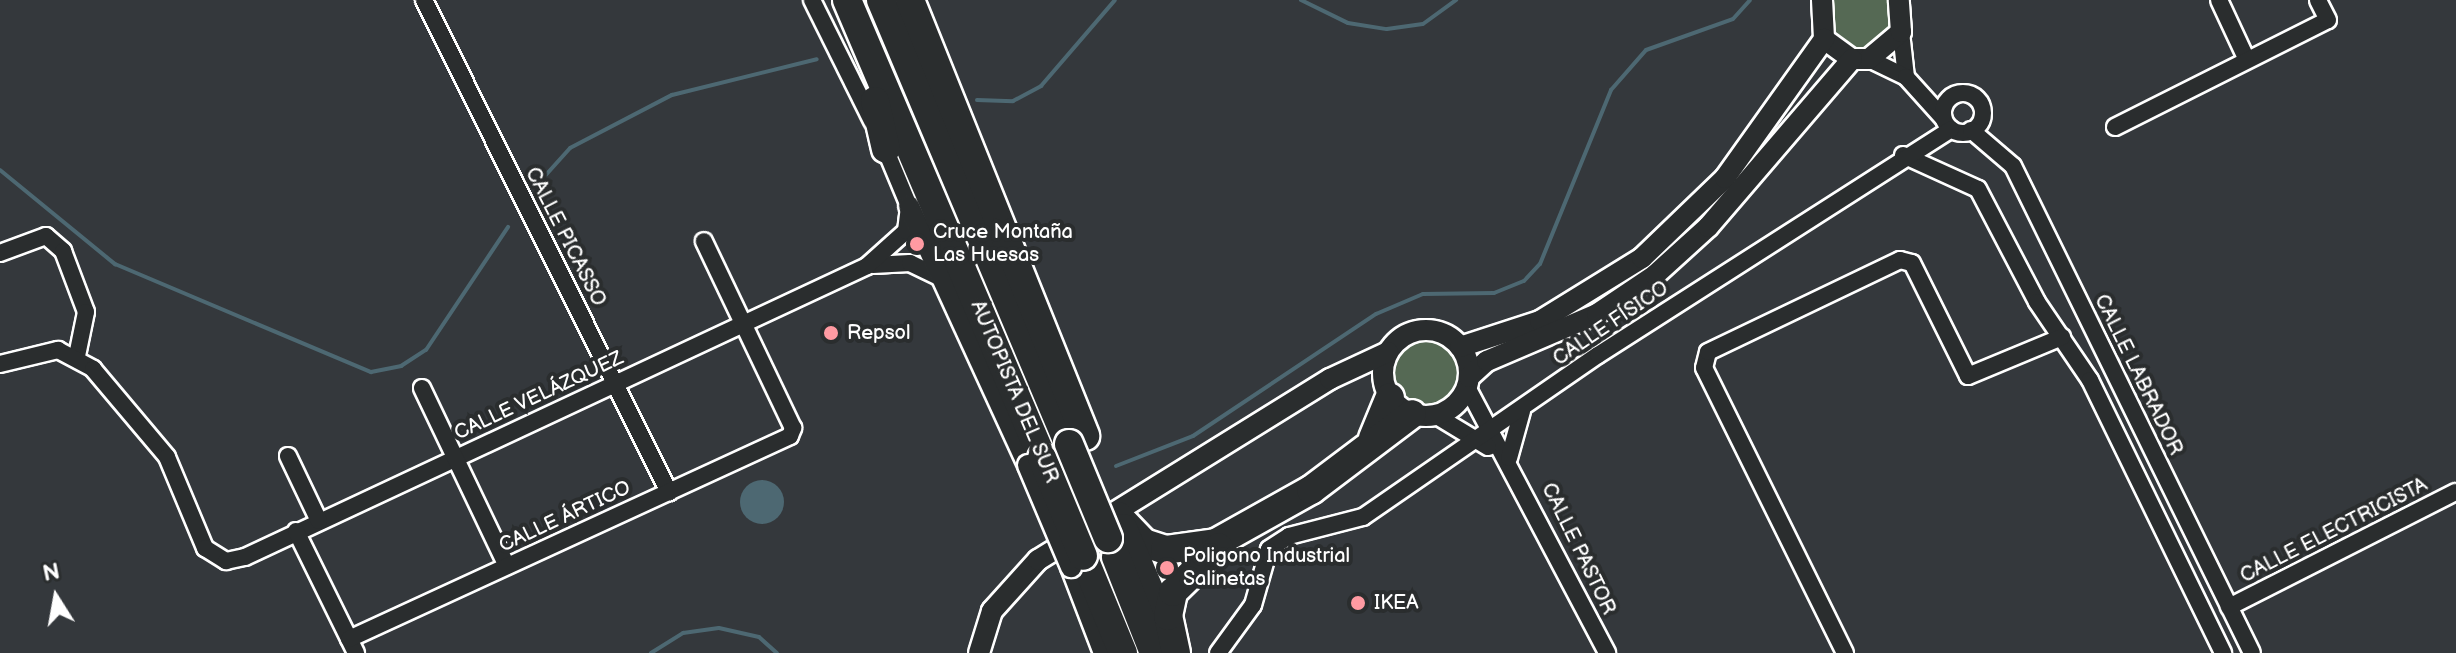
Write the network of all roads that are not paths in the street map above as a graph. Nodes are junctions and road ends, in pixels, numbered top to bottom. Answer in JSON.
{"nodes":[{"id":1,"x":424,"y":0,"type":"edge"},
{"id":2,"x":812,"y":0,"type":"edge"},
{"id":3,"x":838,"y":0,"type":"edge"},
{"id":4,"x":847,"y":0,"type":"edge"},
{"id":5,"x":881,"y":0,"type":"edge"},
{"id":6,"x":910,"y":0,"type":"edge"},
{"id":7,"x":1822,"y":0,"type":"edge"},
{"id":8,"x":2219,"y":0,"type":"edge"},
{"id":9,"x":2318,"y":0,"type":"edge"},
{"id":10,"x":1902,"y":2,"type":"edge"},
{"id":11,"x":1901,"y":32,"type":"junction"},
{"id":12,"x":1824,"y":39,"type":"junction"},
{"id":13,"x":1861,"y":59,"type":"junction"},
{"id":14,"x":2247,"y":60,"type":"junction"},
{"id":15,"x":1906,"y":77,"type":"junction"},
{"id":16,"x":1919,"y":92,"type":"junction"},
{"id":17,"x":1952,"y":95,"type":"junction"},
{"id":18,"x":874,"y":96,"type":"junction"},
{"id":19,"x":1947,"y":124,"type":"junction"},
{"id":20,"x":2115,"y":127,"type":"dead end"},
{"id":21,"x":1971,"y":130,"type":"junction"},
{"id":22,"x":886,"y":149,"type":"junction"},
{"id":23,"x":1903,"y":155,"type":"junction"},
{"id":24,"x":909,"y":206,"type":"junction"},
{"id":25,"x":704,"y":241,"type":"dead end"},
{"id":26,"x":0,"y":253,"type":"edge"},
{"id":27,"x":867,"y":266,"type":"junction"},
{"id":28,"x":937,"y":276,"type":"junction"},
{"id":29,"x":743,"y":322,"type":"junction"},
{"id":30,"x":2062,"y":337,"type":"junction"},
{"id":31,"x":1460,"y":347,"type":"junction"},
{"id":32,"x":1388,"y":352,"type":"junction"},
{"id":33,"x":77,"y":356,"type":"junction"},
{"id":34,"x":0,"y":364,"type":"edge"},
{"id":35,"x":988,"y":372,"type":"junction"},
{"id":36,"x":1330,"y":379,"type":"junction"},
{"id":37,"x":616,"y":382,"type":"junction"},
{"id":38,"x":1468,"y":382,"type":"junction"},
{"id":39,"x":422,"y":388,"type":"dead end"},
{"id":40,"x":1405,"y":402,"type":"junction"},
{"id":41,"x":1522,"y":411,"type":"junction"},
{"id":42,"x":1487,"y":437,"type":"junction"},
{"id":43,"x":1077,"y":440,"type":"junction"},
{"id":44,"x":288,"y":456,"type":"dead end"},
{"id":45,"x":456,"y":457,"type":"junction"},
{"id":46,"x":1511,"y":461,"type":"junction"},
{"id":47,"x":1035,"y":462,"type":"junction"},
{"id":48,"x":669,"y":492,"type":"junction"},
{"id":49,"x":2456,"y":492,"type":"edge"},
{"id":50,"x":319,"y":521,"type":"junction"},
{"id":51,"x":1115,"y":525,"type":"junction"},
{"id":52,"x":296,"y":531,"type":"junction"},
{"id":53,"x":1239,"y":532,"type":"junction"},
{"id":54,"x":507,"y":566,"type":"junction"},
{"id":55,"x":2229,"y":607,"type":"junction"},
{"id":56,"x":353,"y":647,"type":"edge"},
{"id":57,"x":1109,"y":649,"type":"edge"},
{"id":58,"x":979,"y":653,"type":"edge"},
{"id":59,"x":1154,"y":653,"type":"edge"},
{"id":60,"x":1176,"y":653,"type":"edge"},
{"id":61,"x":1218,"y":653,"type":"edge"},
{"id":62,"x":1607,"y":653,"type":"edge"},
{"id":63,"x":1845,"y":653,"type":"edge"},
{"id":64,"x":2223,"y":653,"type":"edge"},
{"id":65,"x":2252,"y":653,"type":"edge"}],
"edges":[{"from":1,"to":37,"type":"street","name":"CALLE PICASSO"},
{"from":2,"to":22,"type":"street"},
{"from":3,"to":18,"type":"highway"},
{"from":4,"to":47,"type":"highway","name":"AUTOPISTA DEL SUR"},
{"from":5,"to":43,"type":"highway","name":"AUTOPISTA DEL SUR"},
{"from":6,"to":43,"type":"highway"},
{"from":7,"to":12,"type":"street"},
{"from":8,"to":14,"type":"street"},
{"from":9,"to":14,"type":"street"},
{"from":10,"to":11,"type":"street"},
{"from":11,"to":13,"type":"street"},
{"from":11,"to":15,"type":"street"},
{"from":12,"to":13,"type":"street"},
{"from":12,"to":31,"type":"street"},
{"from":13,"to":15,"type":"street"},
{"from":13,"to":38,"type":"street"},
{"from":14,"to":20,"type":"street"},
{"from":15,"to":16,"type":"street"},
{"from":16,"to":17,"type":"street"},
{"from":16,"to":19,"type":"street"},
{"from":17,"to":19,"type":"street"},
{"from":17,"to":21,"type":"street"},
{"from":18,"to":22,"type":"highway"},
{"from":18,"to":35,"type":"highway"},
{"from":19,"to":21,"type":"street"},
{"from":19,"to":23,"type":"street","name":"CALLE FÍSICO"},
{"from":21,"to":55,"type":"street","name":"CALLE LABRADOR"},
{"from":22,"to":24,"type":"street"},
{"from":23,"to":30,"type":"street"},
{"from":23,"to":41,"type":"street","name":"CALLE FÍSICO"},
{"from":24,"to":27,"type":"street","name":"CALLE VELÁZQUEZ"},
{"from":24,"to":28,"type":"street"},
{"from":25,"to":29,"type":"street"},
{"from":26,"to":33,"type":"street"},
{"from":27,"to":28,"type":"street","name":"CALLE VELÁZQUEZ"},
{"from":27,"to":29,"type":"street","name":"CALLE VELÁZQUEZ"},
{"from":28,"to":35,"type":"street"},
{"from":29,"to":37,"type":"street","name":"CALLE VELÁZQUEZ"},
{"from":29,"to":48,"type":"street","name":"CALLE ÁRTICO"},
{"from":30,"to":63,"type":"street"},
{"from":30,"to":64,"type":"street"},
{"from":31,"to":32,"type":"street"},
{"from":31,"to":38,"type":"street"},
{"from":32,"to":36,"type":"street"},
{"from":32,"to":40,"type":"street"},
{"from":33,"to":34,"type":"street"},
{"from":33,"to":52,"type":"street","name":"CALLE VELÁZQUEZ"},
{"from":35,"to":47,"type":"street"},
{"from":36,"to":40,"type":"street"},
{"from":36,"to":58,"type":"street"},
{"from":37,"to":45,"type":"street","name":"CALLE VELÁZQUEZ"},
{"from":37,"to":48,"type":"street","name":"CALLE PICASSO"},
{"from":38,"to":40,"type":"street"},
{"from":38,"to":42,"type":"street","name":"CALLE PASTOR"},
{"from":39,"to":45,"type":"street"},
{"from":40,"to":42,"type":"street","name":"CALLE PASTOR"},
{"from":40,"to":53,"type":"highway"},
{"from":41,"to":42,"type":"street","name":"CALLE FÍSICO"},
{"from":41,"to":46,"type":"street"},
{"from":42,"to":46,"type":"street","name":"CALLE PASTOR"},
{"from":42,"to":61,"type":"street","name":"CALLE FÍSICO"},
{"from":43,"to":51,"type":"highway","name":"AUTOPISTA DEL SUR","bridge":true},
{"from":44,"to":50,"type":"street"},
{"from":45,"to":50,"type":"street","name":"CALLE VELÁZQUEZ"},
{"from":45,"to":54,"type":"street"},
{"from":46,"to":62,"type":"street","name":"CALLE PASTOR"},
{"from":47,"to":57,"type":"highway","name":"AUTOPISTA DEL SUR","bridge":true},
{"from":48,"to":54,"type":"street","name":"CALLE ÁRTICO"},
{"from":49,"to":55,"type":"street","name":"CALLE ELECTRICISTA"},
{"from":50,"to":52,"type":"street","name":"CALLE VELÁZQUEZ"},
{"from":51,"to":53,"type":"highway"},
{"from":51,"to":59,"type":"highway","name":"AUTOPISTA DEL SUR"},
{"from":51,"to":60,"type":"highway"},
{"from":52,"to":56,"type":"street"},
{"from":53,"to":60,"type":"highway"},
{"from":54,"to":56,"type":"street","name":"CALLE ÁRTICO"},
{"from":55,"to":65,"type":"street","name":"CALLE LABRADOR"}]}
